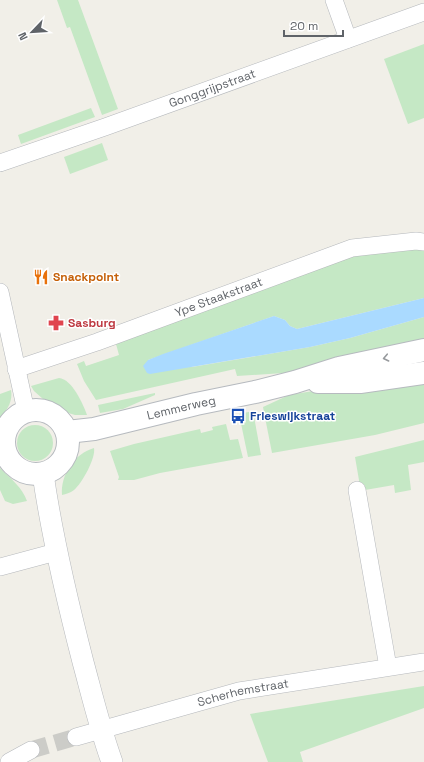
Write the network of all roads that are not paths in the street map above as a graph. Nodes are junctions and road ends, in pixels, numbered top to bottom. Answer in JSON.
{"nodes":[{"id":1,"x":334,"y":0,"type":"edge"},
{"id":2,"x":424,"y":12,"type":"edge"},
{"id":3,"x":348,"y":39,"type":"junction"},
{"id":4,"x":0,"y":163,"type":"edge"},
{"id":5,"x":424,"y":242,"type":"edge"},
{"id":6,"x":0,"y":292,"type":"edge"},
{"id":7,"x":424,"y":350,"type":"edge"},
{"id":8,"x":16,"y":369,"type":"junction"},
{"id":9,"x":424,"y":373,"type":"edge"},
{"id":10,"x":295,"y":382,"type":"junction"},
{"id":11,"x":26,"y":411,"type":"junction"},
{"id":12,"x":67,"y":432,"type":"junction"},
{"id":13,"x":2,"y":441,"type":"edge"},
{"id":14,"x":42,"y":474,"type":"junction"},
{"id":15,"x":357,"y":490,"type":"dead end"},
{"id":16,"x":56,"y":552,"type":"junction"},
{"id":17,"x":0,"y":567,"type":"edge"},
{"id":18,"x":424,"y":662,"type":"edge"},
{"id":19,"x":388,"y":667,"type":"junction"},
{"id":20,"x":102,"y":729,"type":"junction"},
{"id":21,"x":76,"y":737,"type":"tunnel mouth"},
{"id":22,"x":31,"y":750,"type":"tunnel mouth"},
{"id":23,"x":0,"y":756,"type":"edge"},
{"id":24,"x":8,"y":762,"type":"edge"},
{"id":25,"x":112,"y":762,"type":"edge"}],
"edges":[{"from":1,"to":3,"type":"street"},
{"from":2,"to":3,"type":"street","name":"Gonggrijpstraat"},
{"from":3,"to":4,"type":"street","name":"Gonggrijpstraat"},
{"from":5,"to":8,"type":"street","name":"Ype Staakstraat"},
{"from":6,"to":8,"type":"street"},
{"from":7,"to":10,"type":"main road","name":"Lemmerweg","one_way":true},
{"from":8,"to":11,"type":"street"},
{"from":9,"to":10,"type":"main road","name":"Lemmerweg"},
{"from":10,"to":12,"type":"main road","name":"Lemmerweg"},
{"from":11,"to":12,"type":"main road"},
{"from":11,"to":13,"type":"main road"},
{"from":12,"to":14,"type":"main road"},
{"from":13,"to":14,"type":"main road"},
{"from":14,"to":16,"type":"street"},
{"from":15,"to":19,"type":"street"},
{"from":16,"to":17,"type":"street"},
{"from":16,"to":20,"type":"street"},
{"from":18,"to":19,"type":"street","name":"Scherhemstraat"},
{"from":19,"to":20,"type":"street","name":"Scherhemstraat"},
{"from":20,"to":21,"type":"street","name":"Scherhemstraat"},
{"from":20,"to":25,"type":"street"},
{"from":22,"to":24,"type":"street"},
{"from":23,"to":24,"type":"street"}]}
